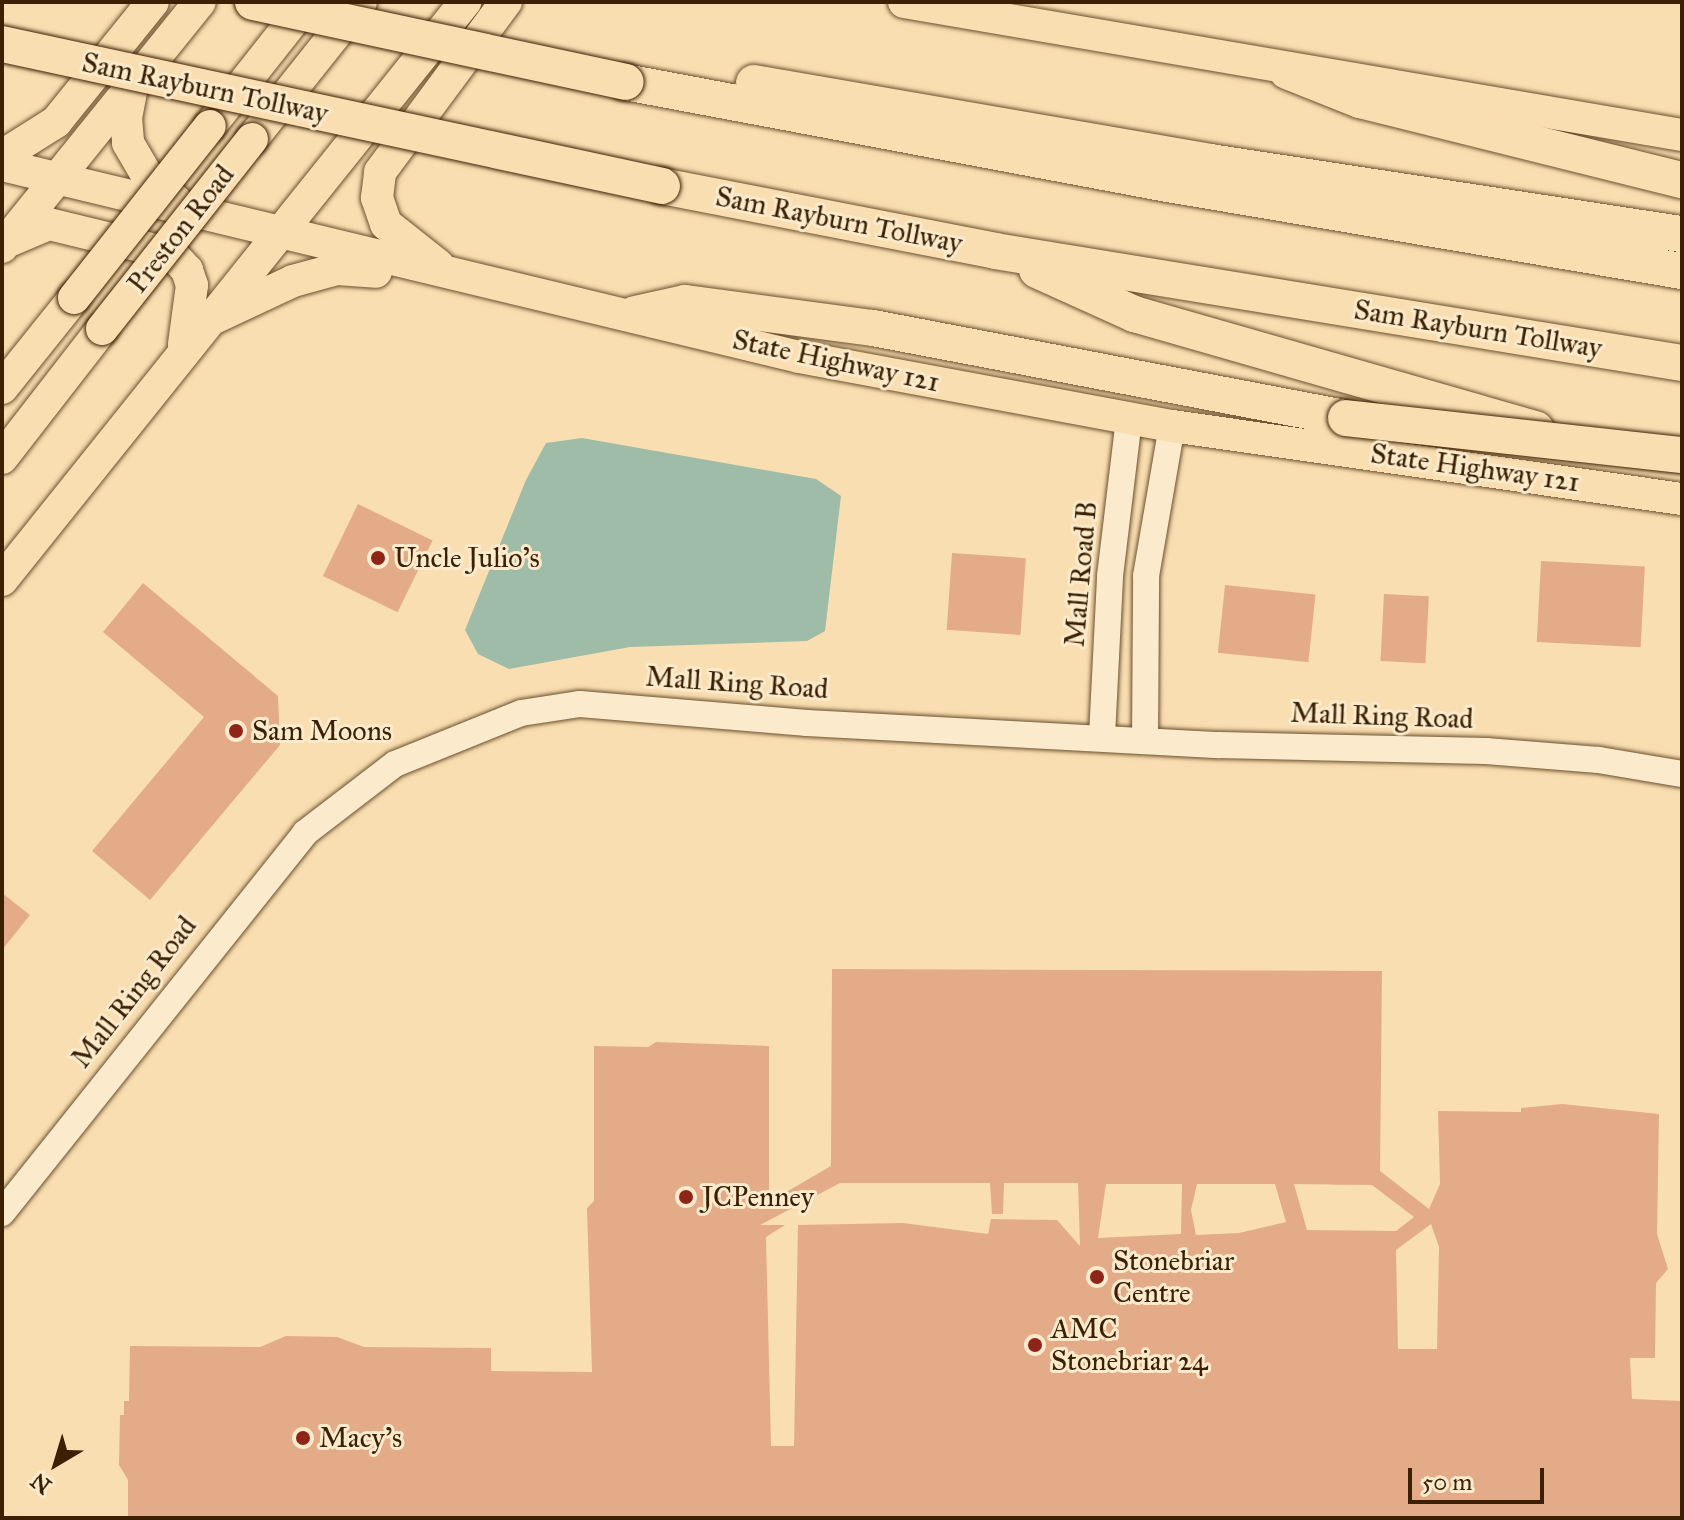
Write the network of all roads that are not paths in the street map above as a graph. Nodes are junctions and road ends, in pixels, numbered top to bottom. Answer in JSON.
{"nodes":[{"id":1,"x":153,"y":2,"type":"edge"},
{"id":2,"x":200,"y":2,"type":"edge"},
{"id":3,"x":253,"y":2,"type":"edge"},
{"id":4,"x":308,"y":2,"type":"edge"},
{"id":5,"x":361,"y":2,"type":"edge"},
{"id":6,"x":506,"y":2,"type":"edge"},
{"id":7,"x":904,"y":2,"type":"edge"},
{"id":8,"x":454,"y":9,"type":"edge"},
{"id":9,"x":2,"y":44,"type":"edge"},
{"id":10,"x":1287,"y":71,"type":"junction"},
{"id":11,"x":133,"y":84,"type":"junction"},
{"id":12,"x":736,"y":93,"type":"junction"},
{"id":13,"x":1682,"y":135,"type":"edge"},
{"id":14,"x":2,"y":156,"type":"edge"},
{"id":15,"x":2,"y":165,"type":"edge"},
{"id":16,"x":58,"y":177,"type":"junction"},
{"id":17,"x":1682,"y":180,"type":"edge"},
{"id":18,"x":184,"y":207,"type":"junction"},
{"id":19,"x":276,"y":233,"type":"junction"},
{"id":20,"x":1682,"y":234,"type":"edge"},
{"id":21,"x":4,"y":245,"type":"edge"},
{"id":22,"x":995,"y":251,"type":"junction"},
{"id":23,"x":1682,"y":271,"type":"edge"},
{"id":24,"x":459,"y":278,"type":"junction"},
{"id":25,"x":635,"y":314,"type":"junction"},
{"id":26,"x":194,"y":335,"type":"junction"},
{"id":27,"x":1682,"y":363,"type":"edge"},
{"id":28,"x":2,"y":388,"type":"edge"},
{"id":29,"x":1129,"y":419,"type":"junction"},
{"id":30,"x":1172,"y":426,"type":"junction"},
{"id":31,"x":1682,"y":455,"type":"edge"},
{"id":32,"x":2,"y":458,"type":"edge"},
{"id":33,"x":1682,"y":466,"type":"edge"},
{"id":34,"x":1682,"y":499,"type":"edge"},
{"id":35,"x":2,"y":580,"type":"edge"},
{"id":36,"x":1102,"y":736,"type":"junction"},
{"id":37,"x":1145,"y":739,"type":"junction"},
{"id":38,"x":1682,"y":774,"type":"edge"},
{"id":39,"x":2,"y":1213,"type":"edge"}],
"edges":[{"from":1,"to":14,"type":"main road"},
{"from":2,"to":11,"type":"main road"},
{"from":3,"to":12,"type":"highway","bridge":true},
{"from":4,"to":28,"type":"main road","name":"Preston Road","bridge":true},
{"from":5,"to":32,"type":"main road","name":"Preston Road","bridge":true},
{"from":6,"to":24,"type":"main road"},
{"from":7,"to":10,"type":"main road"},
{"from":8,"to":19,"type":"main road"},
{"from":9,"to":22,"type":"highway","name":"Sam Rayburn Tollway","bridge":true},
{"from":10,"to":13,"type":"main road"},
{"from":10,"to":17,"type":"highway"},
{"from":11,"to":16,"type":"main road"},
{"from":11,"to":18,"type":"main road"},
{"from":12,"to":20,"type":"highway"},
{"from":12,"to":23,"type":"highway"},
{"from":15,"to":16,"type":"main road","name":"State Highway 121"},
{"from":16,"to":18,"type":"main road","name":"State Highway 121"},
{"from":16,"to":21,"type":"main road"},
{"from":18,"to":19,"type":"main road","name":"State Highway 121"},
{"from":19,"to":24,"type":"main road","name":"State Highway 121"},
{"from":19,"to":26,"type":"main road"},
{"from":21,"to":26,"type":"main road"},
{"from":22,"to":27,"type":"highway","name":"Sam Rayburn Tollway"},
{"from":22,"to":33,"type":"highway"},
{"from":24,"to":25,"type":"main road","name":"State Highway 121"},
{"from":24,"to":26,"type":"main road"},
{"from":25,"to":29,"type":"main road","name":"State Highway 121"},
{"from":25,"to":31,"type":"highway","bridge":true},
{"from":26,"to":35,"type":"main road"},
{"from":29,"to":30,"type":"main road","name":"State Highway 121"},
{"from":29,"to":36,"type":"street","name":"Mall Road B"},
{"from":30,"to":34,"type":"main road","name":"State Highway 121"},
{"from":30,"to":37,"type":"street"},
{"from":36,"to":37,"type":"street","name":"Mall Ring Road"},
{"from":36,"to":39,"type":"street","name":"Mall Ring Road"},
{"from":37,"to":38,"type":"street","name":"Mall Ring Road"}]}
